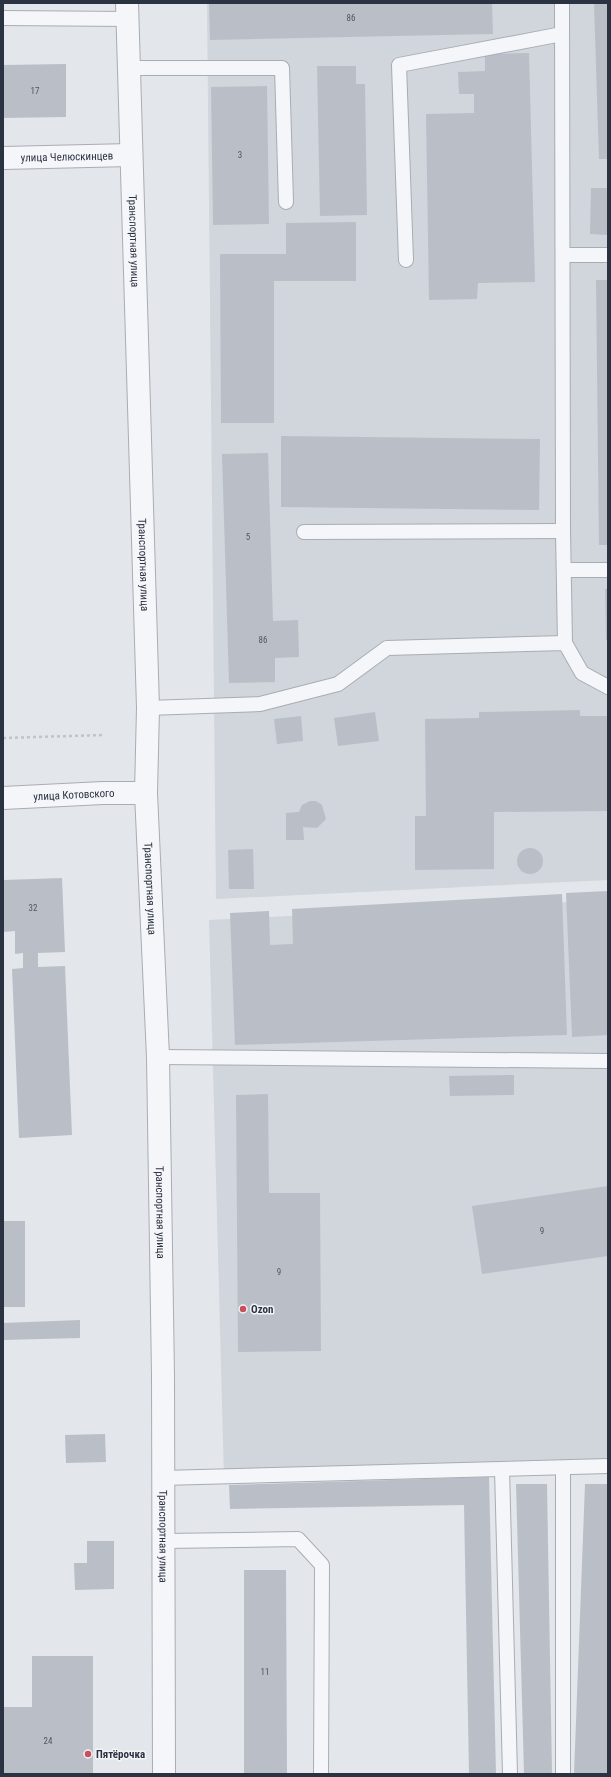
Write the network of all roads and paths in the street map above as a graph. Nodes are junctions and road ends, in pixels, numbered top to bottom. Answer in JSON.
{"nodes":[{"id":1,"x":562,"y":3,"type":"edge"},
{"id":2,"x":128,"y":11,"type":"edge"},
{"id":3,"x":3,"y":18,"type":"edge"},
{"id":4,"x":562,"y":34,"type":"junction"},
{"id":5,"x":129,"y":68,"type":"junction"},
{"id":6,"x":131,"y":155,"type":"junction"},
{"id":7,"x":3,"y":158,"type":"edge"},
{"id":8,"x":286,"y":202,"type":"dead end"},
{"id":9,"x":563,"y":255,"type":"junction"},
{"id":10,"x":608,"y":255,"type":"edge"},
{"id":11,"x":406,"y":260,"type":"dead end"},
{"id":12,"x":563,"y":531,"type":"junction"},
{"id":13,"x":304,"y":532,"type":"dead end"},
{"id":14,"x":565,"y":570,"type":"junction"},
{"id":15,"x":608,"y":570,"type":"edge"},
{"id":16,"x":565,"y":643,"type":"junction"},
{"id":17,"x":608,"y":687,"type":"edge"},
{"id":18,"x":148,"y":708,"type":"junction"},
{"id":19,"x":104,"y":735,"type":"dead end"},
{"id":20,"x":3,"y":738,"type":"edge"},
{"id":21,"x":146,"y":793,"type":"junction"},
{"id":22,"x":3,"y":798,"type":"edge"},
{"id":23,"x":158,"y":1057,"type":"junction"},
{"id":24,"x":608,"y":1061,"type":"edge"},
{"id":25,"x":608,"y":1466,"type":"edge"},
{"id":26,"x":563,"y":1468,"type":"junction"},
{"id":27,"x":502,"y":1469,"type":"junction"},
{"id":28,"x":162,"y":1478,"type":"junction"},
{"id":29,"x":164,"y":1541,"type":"junction"},
{"id":30,"x":164,"y":1774,"type":"edge"},
{"id":31,"x":321,"y":1774,"type":"edge"},
{"id":32,"x":510,"y":1774,"type":"edge"},
{"id":33,"x":563,"y":1774,"type":"edge"}],
"edges":[{"from":1,"to":4,"type":"lane"},
{"from":2,"to":3,"type":"lane"},
{"from":2,"to":5,"type":"street","name":"Транспортная улица"},
{"from":4,"to":9,"type":"lane"},
{"from":4,"to":11,"type":"lane"},
{"from":5,"to":6,"type":"street","name":"Транспортная улица"},
{"from":5,"to":8,"type":"lane"},
{"from":6,"to":7,"type":"street","name":"улица Челюскинцев"},
{"from":6,"to":18,"type":"street","name":"Транспортная улица"},
{"from":9,"to":10,"type":"lane"},
{"from":9,"to":12,"type":"lane"},
{"from":12,"to":13,"type":"lane"},
{"from":12,"to":14,"type":"lane"},
{"from":14,"to":15,"type":"lane"},
{"from":14,"to":16,"type":"lane"},
{"from":16,"to":17,"type":"lane"},
{"from":16,"to":18,"type":"lane"},
{"from":18,"to":21,"type":"street","name":"Транспортная улица"},
{"from":19,"to":20,"type":"path"},
{"from":21,"to":22,"type":"street","name":"улица Котовского"},
{"from":21,"to":23,"type":"street","name":"Транспортная улица"},
{"from":23,"to":24,"type":"lane"},
{"from":23,"to":28,"type":"street","name":"Транспортная улица"},
{"from":25,"to":26,"type":"lane"},
{"from":26,"to":27,"type":"lane"},
{"from":26,"to":33,"type":"lane"},
{"from":27,"to":28,"type":"lane"},
{"from":27,"to":32,"type":"lane"},
{"from":28,"to":29,"type":"street","name":"Транспортная улица"},
{"from":29,"to":30,"type":"street","name":"Транспортная улица"},
{"from":29,"to":31,"type":"lane"}]}
